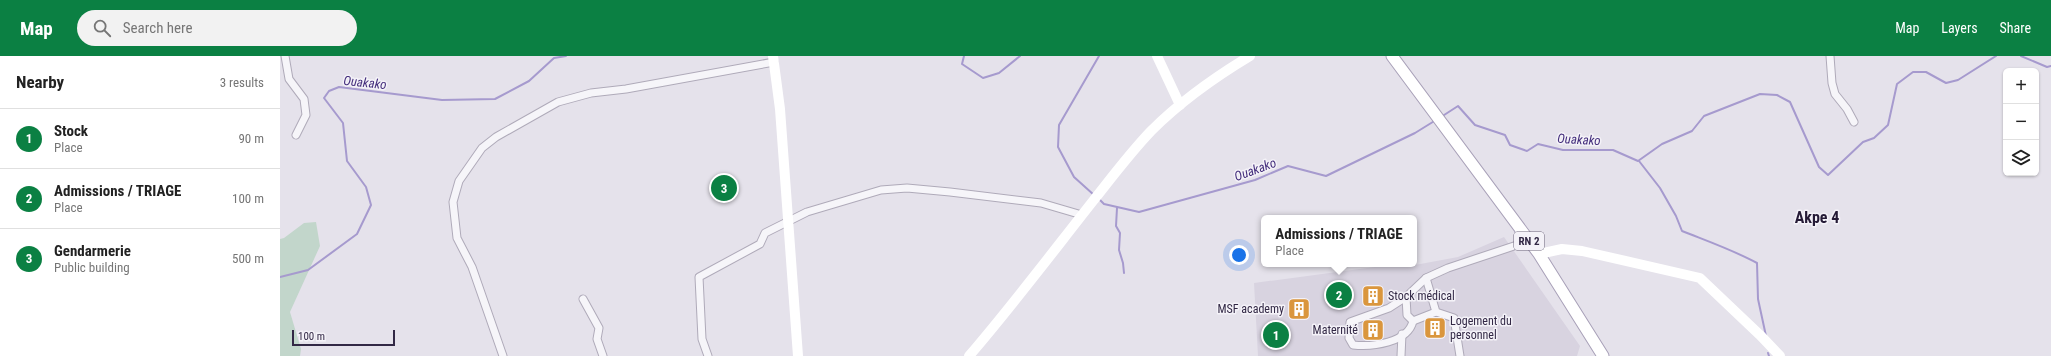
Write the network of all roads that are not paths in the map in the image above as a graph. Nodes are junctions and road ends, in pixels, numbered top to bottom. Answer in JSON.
{"nodes":[{"id":1,"x":285,"y":56,"type":"edge"},
{"id":2,"x":1157,"y":56,"type":"edge"},
{"id":3,"x":1250,"y":56,"type":"edge"},
{"id":4,"x":1392,"y":56,"type":"edge"},
{"id":5,"x":1830,"y":56,"type":"edge"},
{"id":6,"x":774,"y":59,"type":"edge"},
{"id":7,"x":1180,"y":105,"type":"junction"},
{"id":8,"x":1854,"y":122,"type":"dead end"},
{"id":9,"x":296,"y":135,"type":"dead end"},
{"id":10,"x":1082,"y":214,"type":"junction"},
{"id":11,"x":788,"y":220,"type":"junction"},
{"id":12,"x":1522,"y":232,"type":"junction"},
{"id":13,"x":1539,"y":254,"type":"junction"},
{"id":14,"x":1426,"y":278,"type":"junction"},
{"id":15,"x":1406,"y":297,"type":"junction"},
{"id":16,"x":582,"y":298,"type":"dead end"},
{"id":17,"x":1436,"y":312,"type":"junction"},
{"id":18,"x":1413,"y":321,"type":"junction"},
{"id":19,"x":1402,"y":334,"type":"junction"},
{"id":20,"x":1778,"y":354,"type":"edge"},
{"id":21,"x":503,"y":356,"type":"edge"},
{"id":22,"x":603,"y":356,"type":"edge"},
{"id":23,"x":708,"y":356,"type":"edge"},
{"id":24,"x":798,"y":356,"type":"edge"},
{"id":25,"x":969,"y":356,"type":"edge"},
{"id":26,"x":1402,"y":356,"type":"edge"},
{"id":27,"x":1460,"y":356,"type":"edge"},
{"id":28,"x":1603,"y":356,"type":"edge"}],
"edges":[{"from":1,"to":9,"type":"street"},
{"from":2,"to":7,"type":"street"},
{"from":3,"to":7,"type":"street"},
{"from":4,"to":12,"type":"main road","number":"RN 2"},
{"from":5,"to":8,"type":"street"},
{"from":6,"to":11,"type":"street"},
{"from":6,"to":21,"type":"street"},
{"from":7,"to":10,"type":"street"},
{"from":10,"to":11,"type":"street"},
{"from":10,"to":25,"type":"street"},
{"from":11,"to":23,"type":"street"},
{"from":11,"to":24,"type":"street"},
{"from":12,"to":13,"type":"main road","number":"RN 2"},
{"from":12,"to":14,"type":"street"},
{"from":13,"to":20,"type":"street"},
{"from":13,"to":28,"type":"main road","number":"RN 2"},
{"from":14,"to":15,"type":"street"},
{"from":14,"to":17,"type":"street"},
{"from":15,"to":18,"type":"street"},
{"from":15,"to":19,"type":"street"},
{"from":16,"to":22,"type":"street"},
{"from":17,"to":18,"type":"street"},
{"from":17,"to":27,"type":"street"},
{"from":18,"to":19,"type":"street"},
{"from":19,"to":26,"type":"street"}]}
